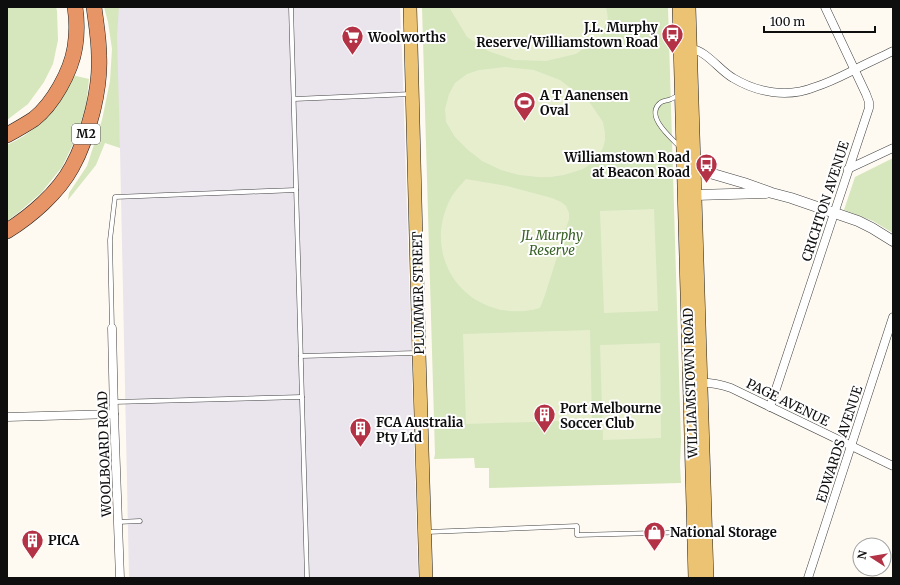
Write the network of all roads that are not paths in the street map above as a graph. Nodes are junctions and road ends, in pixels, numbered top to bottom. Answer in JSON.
{"nodes":[{"id":1,"x":74,"y":7,"type":"edge"},
{"id":2,"x":94,"y":7,"type":"edge"},
{"id":3,"x":291,"y":7,"type":"edge"},
{"id":4,"x":410,"y":7,"type":"edge"},
{"id":5,"x":679,"y":7,"type":"edge"},
{"id":6,"x":689,"y":7,"type":"edge"},
{"id":7,"x":825,"y":7,"type":"edge"},
{"id":8,"x":686,"y":50,"type":"junction"},
{"id":9,"x":893,"y":51,"type":"edge"},
{"id":10,"x":854,"y":70,"type":"junction"},
{"id":11,"x":682,"y":93,"type":"junction"},
{"id":12,"x":413,"y":94,"type":"junction"},
{"id":13,"x":294,"y":99,"type":"junction"},
{"id":14,"x":7,"y":135,"type":"edge"},
{"id":15,"x":893,"y":148,"type":"edge"},
{"id":16,"x":684,"y":151,"type":"junction"},
{"id":17,"x":848,"y":169,"type":"junction"},
{"id":18,"x":695,"y":170,"type":"junction"},
{"id":19,"x":296,"y":190,"type":"junction"},
{"id":20,"x":688,"y":190,"type":"junction"},
{"id":21,"x":772,"y":193,"type":"junction"},
{"id":22,"x":834,"y":213,"type":"junction"},
{"id":23,"x":7,"y":231,"type":"edge"},
{"id":24,"x":893,"y":241,"type":"edge"},
{"id":25,"x":893,"y":317,"type":"edge"},
{"id":26,"x":112,"y":328,"type":"joint"},
{"id":27,"x":419,"y":353,"type":"junction"},
{"id":28,"x":301,"y":356,"type":"junction"},
{"id":29,"x":696,"y":383,"type":"junction"},
{"id":30,"x":302,"y":397,"type":"junction"},
{"id":31,"x":114,"y":402,"type":"junction"},
{"id":32,"x":770,"y":407,"type":"junction"},
{"id":33,"x":114,"y":414,"type":"junction"},
{"id":34,"x":7,"y":417,"type":"edge"},
{"id":35,"x":851,"y":446,"type":"junction"},
{"id":36,"x":893,"y":466,"type":"edge"},
{"id":37,"x":140,"y":521,"type":"dead end"},
{"id":38,"x":118,"y":522,"type":"junction"},
{"id":39,"x":700,"y":531,"type":"junction"},
{"id":40,"x":425,"y":532,"type":"junction"},
{"id":41,"x":120,"y":578,"type":"edge"},
{"id":42,"x":306,"y":578,"type":"edge"},
{"id":43,"x":426,"y":578,"type":"edge"},
{"id":44,"x":696,"y":578,"type":"edge"},
{"id":45,"x":707,"y":578,"type":"edge"},
{"id":46,"x":808,"y":578,"type":"edge"}],
"edges":[{"from":1,"to":14,"type":"highway"},
{"from":2,"to":23,"type":"highway","number":"M2"},
{"from":3,"to":13,"type":"lane"},
{"from":4,"to":12,"type":"main road","name":"PLUMMER STREET"},
{"from":5,"to":8,"type":"main road","name":"WILLIAMSTOWN ROAD"},
{"from":6,"to":8,"type":"main road","name":"WILLIAMSTOWN ROAD"},
{"from":7,"to":10,"type":"street","name":"CRICHTON AVENUE"},
{"from":8,"to":10,"type":"street"},
{"from":8,"to":11,"type":"main road","name":"WILLIAMSTOWN ROAD"},
{"from":8,"to":18,"type":"main road","name":"WILLIAMSTOWN ROAD"},
{"from":9,"to":10,"type":"street"},
{"from":10,"to":17,"type":"street","name":"CRICHTON AVENUE"},
{"from":11,"to":16,"type":"main road","name":"WILLIAMSTOWN ROAD"},
{"from":11,"to":16,"type":"lane"},
{"from":12,"to":13,"type":"lane"},
{"from":12,"to":27,"type":"main road","name":"PLUMMER STREET"},
{"from":13,"to":19,"type":"lane"},
{"from":15,"to":17,"type":"street"},
{"from":16,"to":20,"type":"main road","name":"WILLIAMSTOWN ROAD"},
{"from":17,"to":22,"type":"street","name":"CRICHTON AVENUE"},
{"from":18,"to":20,"type":"main road","name":"WILLIAMSTOWN ROAD"},
{"from":18,"to":21,"type":"street"},
{"from":19,"to":26,"type":"lane"},
{"from":19,"to":28,"type":"lane"},
{"from":20,"to":21,"type":"street"},
{"from":20,"to":29,"type":"main road","name":"WILLIAMSTOWN ROAD"},
{"from":21,"to":22,"type":"street"},
{"from":22,"to":24,"type":"street"},
{"from":22,"to":32,"type":"street","name":"CRICHTON AVENUE"},
{"from":25,"to":35,"type":"street","name":"EDWARDS AVENUE"},
{"from":26,"to":31,"type":"street","name":"WOOLBOARD ROAD"},
{"from":27,"to":28,"type":"lane"},
{"from":27,"to":40,"type":"main road","name":"PLUMMER STREET"},
{"from":28,"to":30,"type":"lane"},
{"from":29,"to":32,"type":"street","name":"PAGE AVENUE"},
{"from":29,"to":39,"type":"main road","name":"WILLIAMSTOWN ROAD"},
{"from":30,"to":31,"type":"lane"},
{"from":30,"to":42,"type":"lane"},
{"from":31,"to":33,"type":"street","name":"WOOLBOARD ROAD"},
{"from":32,"to":35,"type":"street","name":"PAGE AVENUE"},
{"from":33,"to":34,"type":"street"},
{"from":33,"to":38,"type":"street","name":"WOOLBOARD ROAD"},
{"from":35,"to":36,"type":"street","name":"PAGE AVENUE"},
{"from":35,"to":46,"type":"street","name":"EDWARDS AVENUE"},
{"from":37,"to":38,"type":"lane"},
{"from":38,"to":41,"type":"street","name":"WOOLBOARD ROAD"},
{"from":39,"to":40,"type":"lane"},
{"from":39,"to":44,"type":"main road","name":"WILLIAMSTOWN ROAD"},
{"from":39,"to":45,"type":"main road","name":"WILLIAMSTOWN ROAD"},
{"from":40,"to":43,"type":"main road","name":"PLUMMER STREET"}]}
